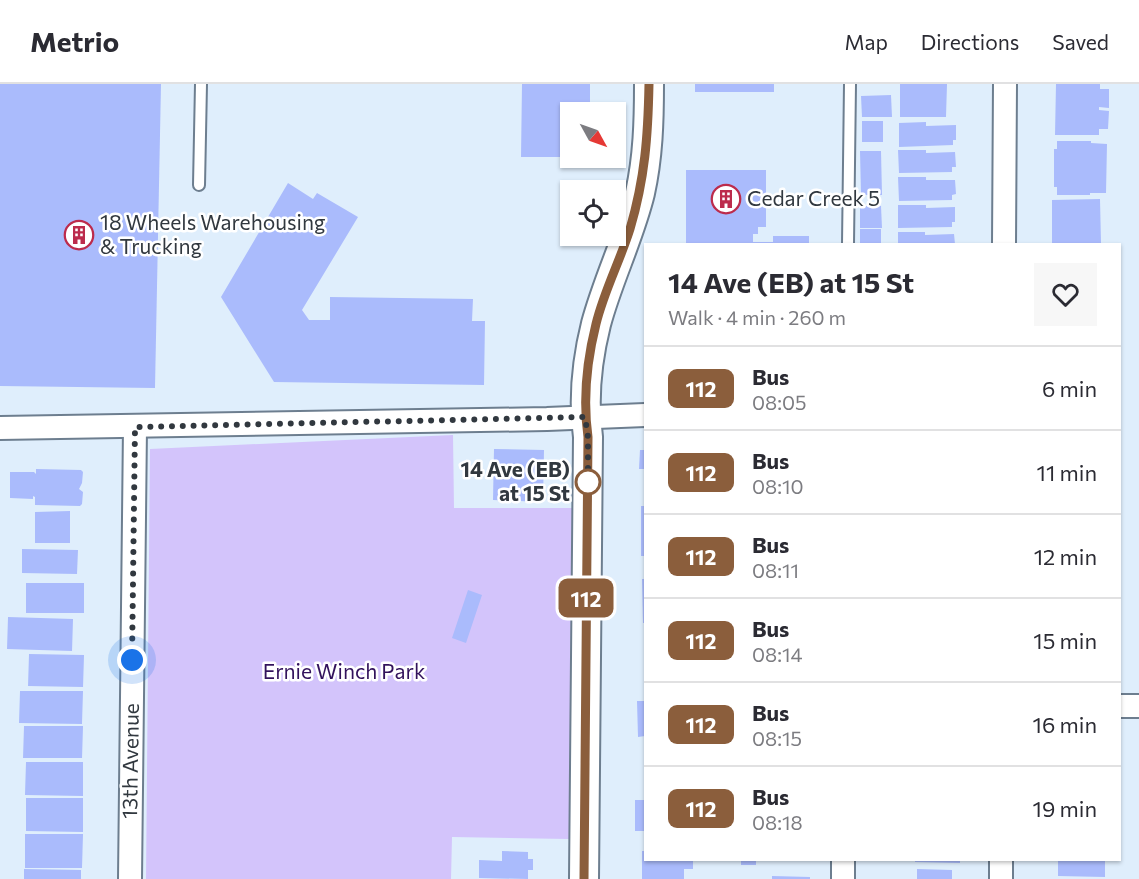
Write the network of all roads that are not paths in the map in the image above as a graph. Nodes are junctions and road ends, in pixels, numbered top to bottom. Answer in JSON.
{"nodes":[{"id":1,"x":201,"y":84,"type":"edge"},
{"id":2,"x":649,"y":84,"type":"edge"},
{"id":3,"x":850,"y":84,"type":"edge"},
{"id":4,"x":1005,"y":84,"type":"edge"},
{"id":5,"x":199,"y":185,"type":"dead end"},
{"id":6,"x":848,"y":243,"type":"edge"},
{"id":7,"x":1004,"y":243,"type":"edge"},
{"id":8,"x":644,"y":415,"type":"edge"},
{"id":9,"x":585,"y":417,"type":"junction"},
{"id":10,"x":135,"y":427,"type":"junction"},
{"id":11,"x":0,"y":428,"type":"edge"},
{"id":12,"x":1121,"y":706,"type":"edge"},
{"id":13,"x":1139,"y":706,"type":"edge"},
{"id":14,"x":843,"y":861,"type":"edge"},
{"id":15,"x":1001,"y":861,"type":"edge"},
{"id":16,"x":130,"y":879,"type":"edge"},
{"id":17,"x":584,"y":879,"type":"edge"},
{"id":18,"x":843,"y":879,"type":"edge"},
{"id":19,"x":1001,"y":879,"type":"edge"}],
"edges":[{"from":1,"to":5,"type":"lane"},
{"from":2,"to":9,"type":"street"},
{"from":3,"to":6,"type":"lane"},
{"from":4,"to":7,"type":"street"},
{"from":8,"to":9,"type":"street"},
{"from":9,"to":10,"type":"street"},
{"from":9,"to":17,"type":"street"},
{"from":10,"to":11,"type":"street"},
{"from":10,"to":16,"type":"street","name":"13th Avenue"},
{"from":12,"to":13,"type":"street"},
{"from":14,"to":18,"type":"street"},
{"from":15,"to":19,"type":"street"}]}
